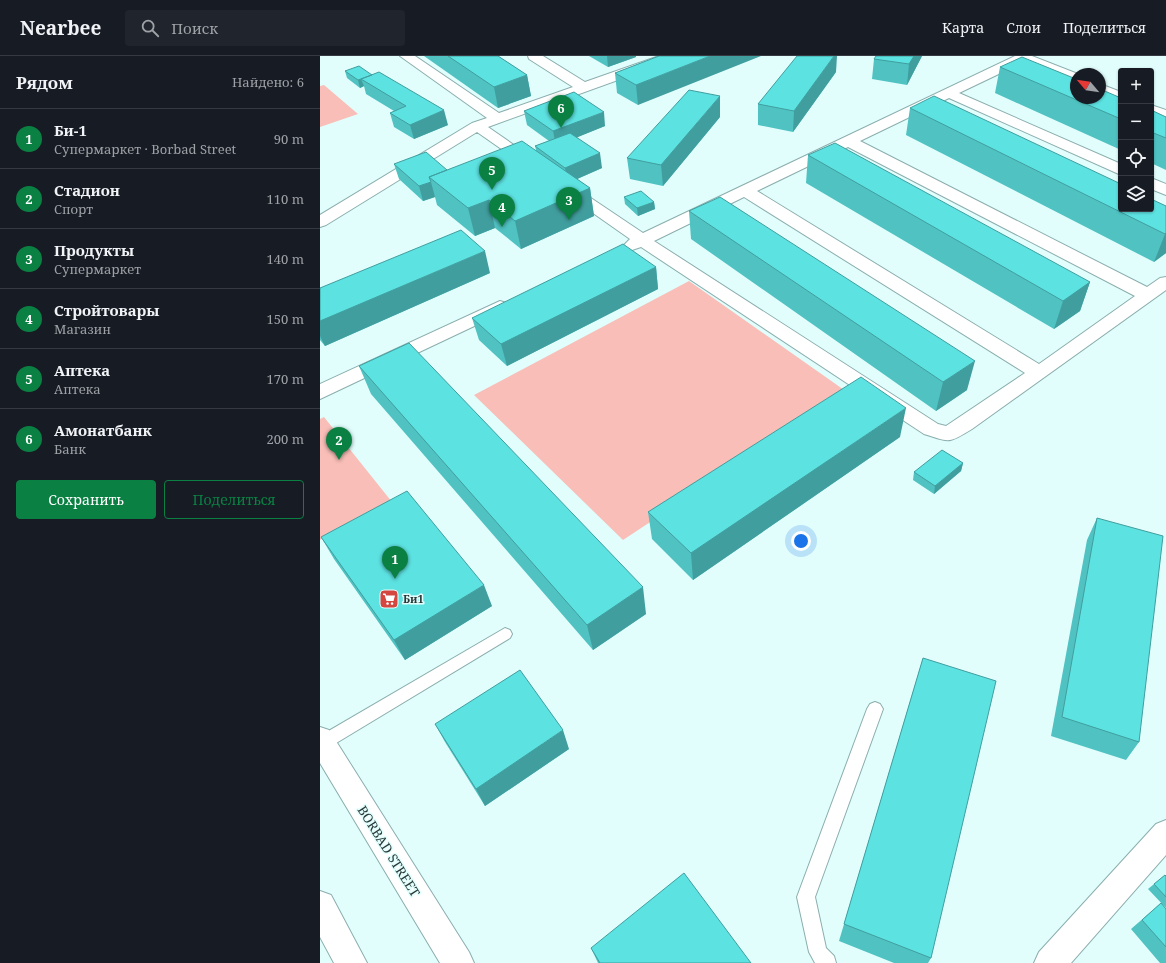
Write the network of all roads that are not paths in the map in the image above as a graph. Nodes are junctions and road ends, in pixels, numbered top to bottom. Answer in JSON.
{"nodes":[{"id":1,"x":406,"y":56,"type":"edge"},
{"id":2,"x":534,"y":56,"type":"edge"},
{"id":3,"x":671,"y":56,"type":"edge"},
{"id":4,"x":1022,"y":56,"type":"edge"},
{"id":5,"x":1070,"y":76,"type":"edge"},
{"id":6,"x":583,"y":87,"type":"junction"},
{"id":7,"x":1106,"y":91,"type":"edge"},
{"id":8,"x":948,"y":93,"type":"junction"},
{"id":9,"x":1118,"y":96,"type":"edge"},
{"id":10,"x":1154,"y":110,"type":"edge"},
{"id":11,"x":1166,"y":115,"type":"edge"},
{"id":12,"x":497,"y":118,"type":"junction"},
{"id":13,"x":477,"y":126,"type":"junction"},
{"id":14,"x":848,"y":141,"type":"junction"},
{"id":15,"x":1118,"y":169,"type":"edge"},
{"id":16,"x":1154,"y":185,"type":"edge"},
{"id":17,"x":744,"y":190,"type":"junction"},
{"id":18,"x":1166,"y":190,"type":"edge"},
{"id":19,"x":320,"y":222,"type":"edge"},
{"id":20,"x":642,"y":240,"type":"junction"},
{"id":21,"x":621,"y":250,"type":"edge"},
{"id":22,"x":1166,"y":282,"type":"edge"},
{"id":23,"x":1148,"y":295,"type":"junction"},
{"id":24,"x":514,"y":301,"type":"edge"},
{"id":25,"x":1039,"y":373,"type":"junction"},
{"id":26,"x":320,"y":391,"type":"edge"},
{"id":27,"x":504,"y":634,"type":"dead end"},
{"id":28,"x":875,"y":709,"type":"dead end"},
{"id":29,"x":321,"y":741,"type":"edge"},
{"id":30,"x":1166,"y":834,"type":"edge"},
{"id":31,"x":320,"y":906,"type":"edge"},
{"id":32,"x":351,"y":963,"type":"edge"},
{"id":33,"x":458,"y":963,"type":"edge"},
{"id":34,"x":827,"y":963,"type":"edge"},
{"id":35,"x":1050,"y":963,"type":"edge"}],
"edges":[{"from":1,"to":12,"type":"street"},
{"from":2,"to":6,"type":"street"},
{"from":3,"to":6,"type":"street"},
{"from":4,"to":5,"type":"street"},
{"from":4,"to":8,"type":"street"},
{"from":6,"to":12,"type":"street"},
{"from":7,"to":9,"type":"street"},
{"from":8,"to":14,"type":"street"},
{"from":8,"to":15,"type":"street"},
{"from":10,"to":11,"type":"street"},
{"from":12,"to":13,"type":"street"},
{"from":13,"to":19,"type":"street"},
{"from":13,"to":20,"type":"street"},
{"from":14,"to":17,"type":"street"},
{"from":14,"to":23,"type":"street"},
{"from":16,"to":18,"type":"street"},
{"from":17,"to":20,"type":"street"},
{"from":17,"to":25,"type":"street"},
{"from":20,"to":21,"type":"street"},
{"from":20,"to":25,"type":"street"},
{"from":22,"to":23,"type":"street"},
{"from":23,"to":25,"type":"street"},
{"from":24,"to":26,"type":"street"},
{"from":27,"to":29,"type":"lane"},
{"from":28,"to":34,"type":"lane"},
{"from":29,"to":33,"type":"street","name":"BORBAD STREET"},
{"from":30,"to":35,"type":"street"},
{"from":31,"to":32,"type":"street"}]}
